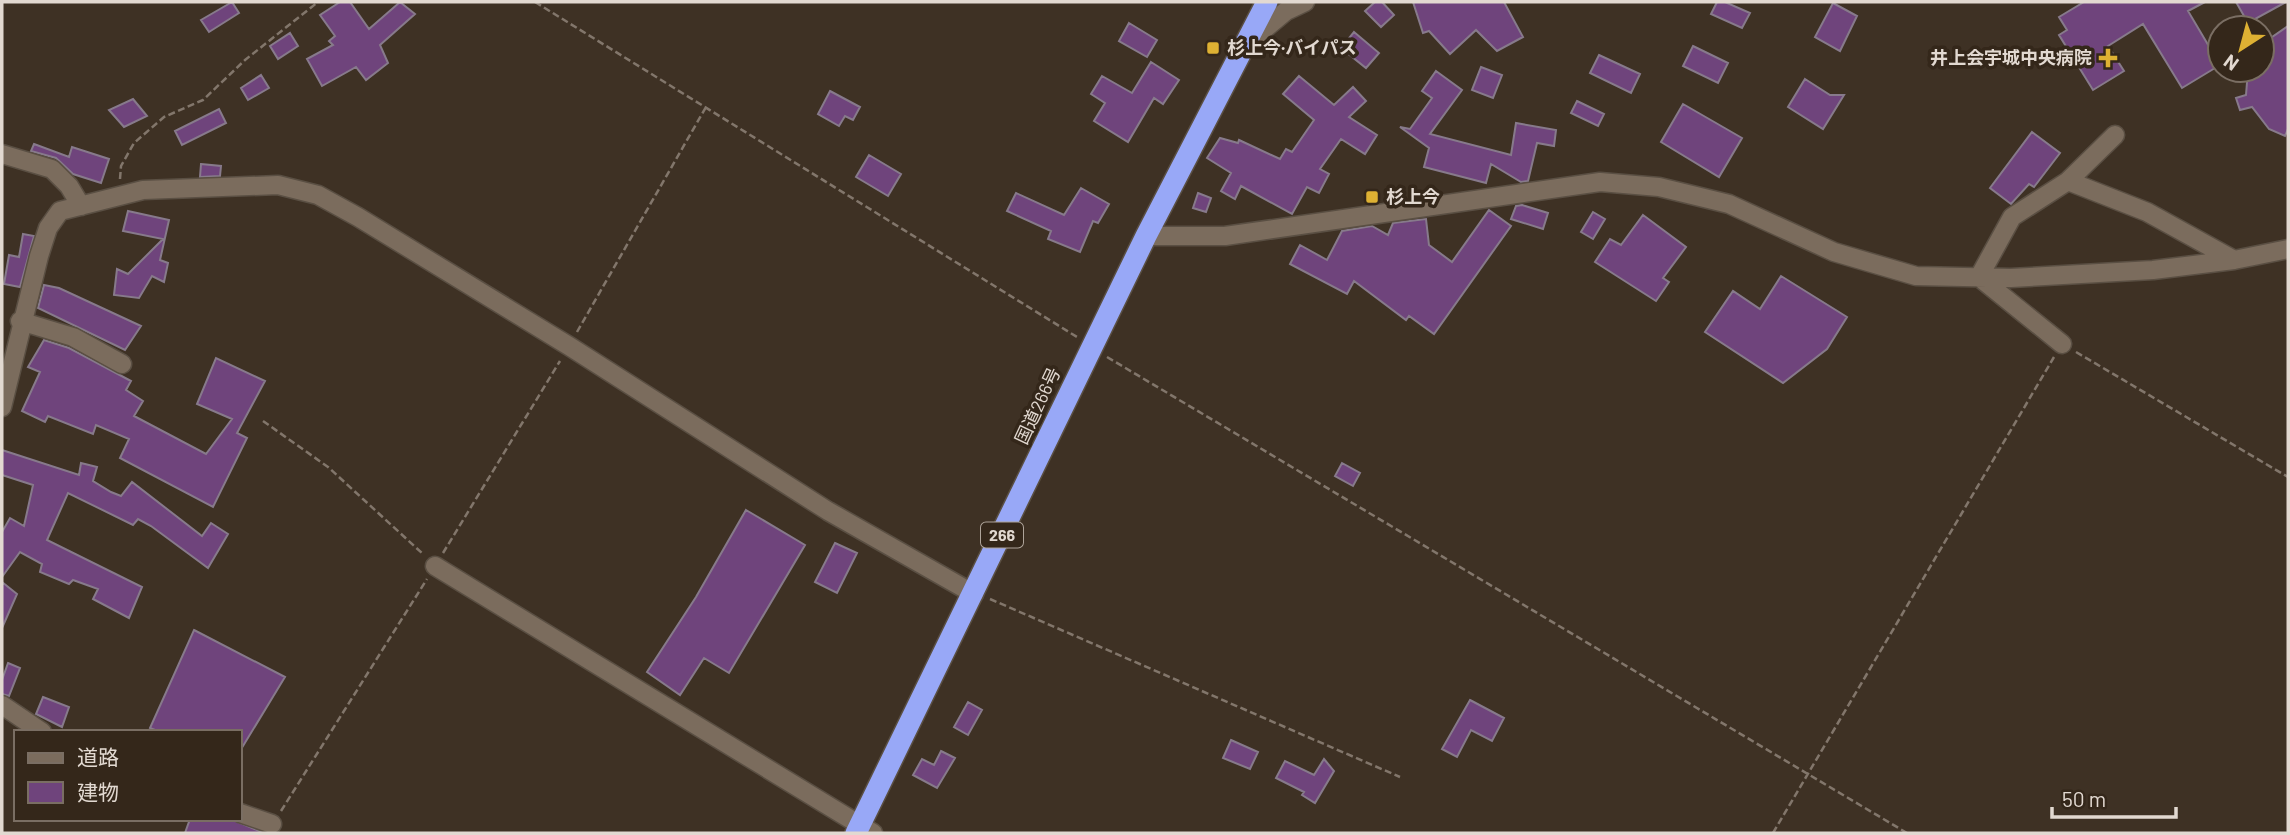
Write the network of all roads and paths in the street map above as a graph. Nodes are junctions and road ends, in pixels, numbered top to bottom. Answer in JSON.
{"nodes":[{"id":1,"x":318,"y":2,"type":"edge"},
{"id":2,"x":535,"y":2,"type":"edge"},
{"id":3,"x":1267,"y":2,"type":"edge"},
{"id":4,"x":1305,"y":2,"type":"edge"},
{"id":5,"x":1244,"y":46,"type":"junction"},
{"id":6,"x":706,"y":107,"type":"junction"},
{"id":7,"x":2115,"y":135,"type":"dead end"},
{"id":8,"x":2,"y":154,"type":"edge"},
{"id":9,"x":2068,"y":181,"type":"junction"},
{"id":10,"x":118,"y":196,"type":"junction"},
{"id":11,"x":81,"y":206,"type":"junction"},
{"id":12,"x":1146,"y":236,"type":"junction"},
{"id":13,"x":2288,"y":249,"type":"edge"},
{"id":14,"x":2234,"y":260,"type":"junction"},
{"id":15,"x":1979,"y":278,"type":"junction"},
{"id":16,"x":20,"y":321,"type":"junction"},
{"id":17,"x":2062,"y":344,"type":"junction"},
{"id":18,"x":569,"y":346,"type":"junction"},
{"id":19,"x":1091,"y":347,"type":"junction"},
{"id":20,"x":122,"y":364,"type":"dead end"},
{"id":21,"x":2,"y":407,"type":"edge"},
{"id":22,"x":263,"y":421,"type":"dead end"},
{"id":23,"x":2288,"y":477,"type":"edge"},
{"id":24,"x":435,"y":566,"type":"junction"},
{"id":25,"x":974,"y":594,"type":"junction"},
{"id":26,"x":2,"y":705,"type":"edge"},
{"id":27,"x":40,"y":730,"type":"edge"},
{"id":28,"x":1809,"y":774,"type":"junction"},
{"id":29,"x":1400,"y":777,"type":"dead end"},
{"id":30,"x":242,"y":814,"type":"edge"},
{"id":31,"x":272,"y":824,"type":"joint"},
{"id":32,"x":862,"y":831,"type":"edge"},
{"id":33,"x":1773,"y":833,"type":"edge"},
{"id":34,"x":1907,"y":833,"type":"edge"}],
"edges":[{"from":1,"to":10,"type":"path"},
{"from":2,"to":6,"type":"path"},
{"from":3,"to":5,"type":"highway","name":"国道266号","number":"266"},
{"from":4,"to":5,"type":"street"},
{"from":5,"to":12,"type":"highway","name":"国道266号","number":"266"},
{"from":6,"to":18,"type":"path"},
{"from":6,"to":19,"type":"path"},
{"from":7,"to":9,"type":"street"},
{"from":8,"to":11,"type":"street"},
{"from":9,"to":14,"type":"street"},
{"from":9,"to":15,"type":"street"},
{"from":10,"to":11,"type":"street"},
{"from":10,"to":18,"type":"street"},
{"from":11,"to":16,"type":"street"},
{"from":12,"to":15,"type":"street"},
{"from":12,"to":19,"type":"highway","name":"国道266号","number":"266"},
{"from":13,"to":14,"type":"street"},
{"from":14,"to":15,"type":"street"},
{"from":15,"to":17,"type":"street"},
{"from":16,"to":20,"type":"street"},
{"from":16,"to":21,"type":"street"},
{"from":17,"to":23,"type":"path"},
{"from":17,"to":28,"type":"path"},
{"from":18,"to":24,"type":"path"},
{"from":18,"to":25,"type":"street"},
{"from":19,"to":25,"type":"highway","name":"国道266号","number":"266"},
{"from":19,"to":28,"type":"path"},
{"from":22,"to":24,"type":"path"},
{"from":24,"to":31,"type":"path"},
{"from":24,"to":32,"type":"street"},
{"from":25,"to":29,"type":"path"},
{"from":25,"to":32,"type":"highway","name":"国道266号","number":"266"},
{"from":26,"to":27,"type":"street"},
{"from":28,"to":33,"type":"path"},
{"from":28,"to":34,"type":"path"},
{"from":30,"to":31,"type":"street"}]}
